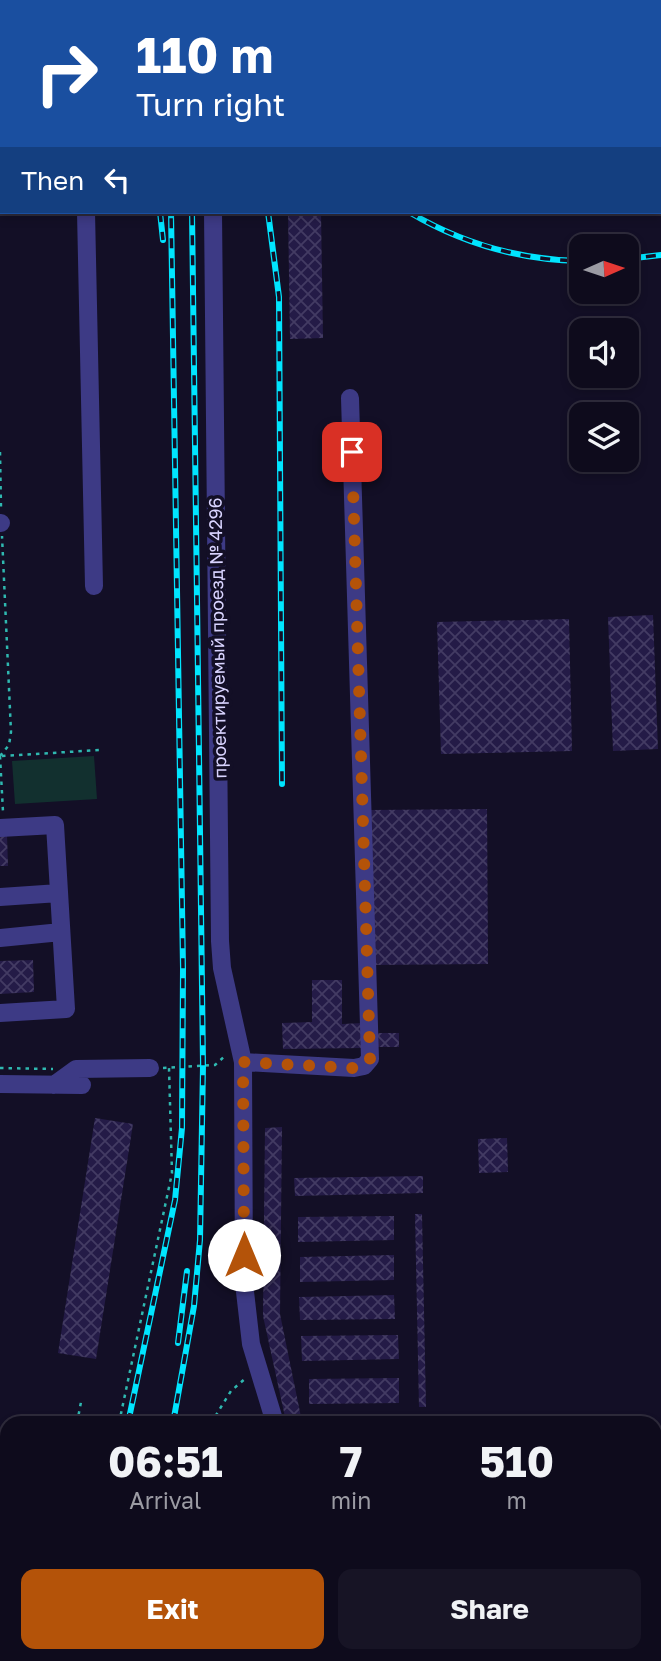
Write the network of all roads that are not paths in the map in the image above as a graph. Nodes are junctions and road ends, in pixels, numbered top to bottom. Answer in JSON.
{"nodes":[{"id":1,"x":86,"y":214,"type":"edge"},
{"id":2,"x":213,"y":214,"type":"edge"},
{"id":3,"x":350,"y":398,"type":"dead end"},
{"id":4,"x":94,"y":586,"type":"dead end"},
{"id":5,"x":2,"y":827,"type":"edge"},
{"id":6,"x":59,"y":893,"type":"junction"},
{"id":7,"x":0,"y":897,"type":"edge"},
{"id":8,"x":61,"y":932,"type":"junction"},
{"id":9,"x":0,"y":938,"type":"edge"},
{"id":10,"x":0,"y":1013,"type":"edge"},
{"id":11,"x":243,"y":1062,"type":"junction"},
{"id":12,"x":150,"y":1068,"type":"road end"},
{"id":13,"x":0,"y":1084,"type":"edge"},
{"id":14,"x":273,"y":1416,"type":"edge"}],
"edges":[{"from":1,"to":4,"type":"street"},
{"from":2,"to":11,"type":"street","name":"проектируемый проезд № 4296"},
{"from":3,"to":11,"type":"street"},
{"from":5,"to":6,"type":"street"},
{"from":6,"to":7,"type":"street"},
{"from":6,"to":8,"type":"street"},
{"from":8,"to":9,"type":"street"},
{"from":8,"to":10,"type":"street"},
{"from":11,"to":14,"type":"street","name":"проектируемый проезд № 4296"},
{"from":12,"to":13,"type":"street"}]}
